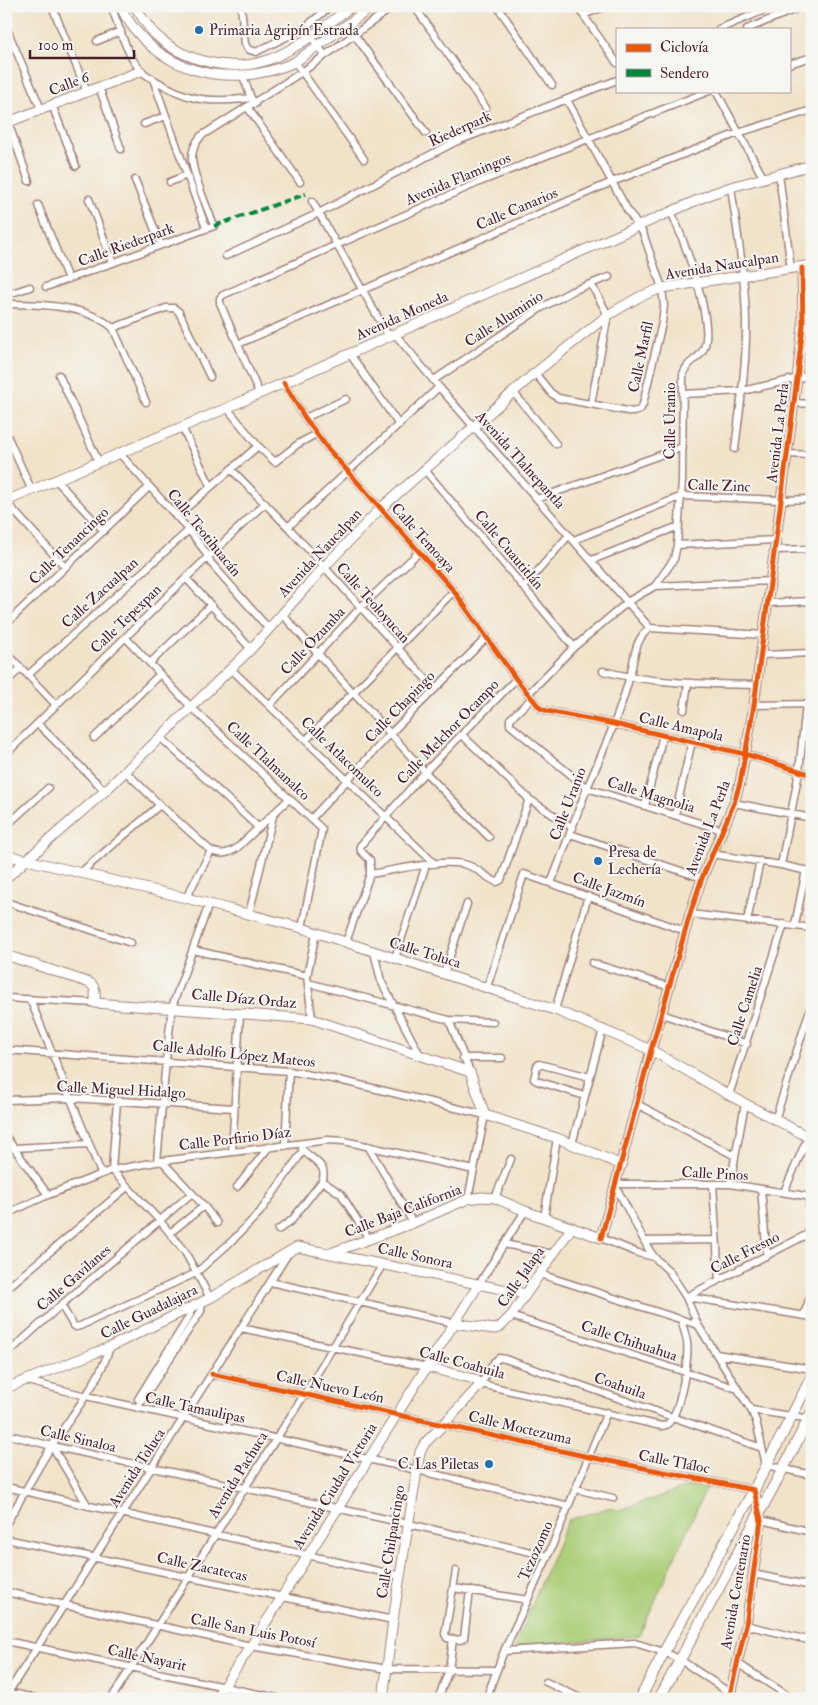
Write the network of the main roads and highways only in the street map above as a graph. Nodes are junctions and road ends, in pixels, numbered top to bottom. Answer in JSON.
{"nodes":[{"id":1,"x":120,"y":6,"type":"edge"},
{"id":2,"x":136,"y":6,"type":"edge"},
{"id":3,"x":352,"y":6,"type":"edge"},
{"id":4,"x":373,"y":6,"type":"edge"},
{"id":5,"x":141,"y":71,"type":"road end"},
{"id":6,"x":7,"y":122,"type":"edge"},
{"id":7,"x":812,"y":165,"type":"edge"},
{"id":8,"x":812,"y":266,"type":"edge"},
{"id":9,"x":802,"y":268,"type":"junction"},
{"id":10,"x":807,"y":324,"type":"edge"},
{"id":11,"x":6,"y":501,"type":"edge"},
{"id":12,"x":6,"y":855,"type":"edge"},
{"id":13,"x":27,"y":861,"type":"junction"},
{"id":14,"x":6,"y":878,"type":"edge"},
{"id":15,"x":6,"y":955,"type":"edge"},
{"id":16,"x":652,"y":1050,"type":"junction"},
{"id":17,"x":486,"y":1115,"type":"joint"},
{"id":18,"x":810,"y":1138,"type":"edge"},
{"id":19,"x":622,"y":1165,"type":"junction"},
{"id":20,"x":572,"y":1227,"type":"junction"},
{"id":21,"x":601,"y":1238,"type":"joint"},
{"id":22,"x":298,"y":1247,"type":"joint"},
{"id":23,"x":331,"y":1253,"type":"junction"},
{"id":24,"x":479,"y":1284,"type":"junction"},
{"id":25,"x":526,"y":1294,"type":"junction"},
{"id":26,"x":454,"y":1323,"type":"junction"},
{"id":27,"x":427,"y":1367,"type":"junction"},
{"id":28,"x":812,"y":1376,"type":"edge"},
{"id":29,"x":481,"y":1384,"type":"joint"},
{"id":30,"x":6,"y":1388,"type":"edge"},
{"id":31,"x":811,"y":1416,"type":"edge"},
{"id":32,"x":754,"y":1490,"type":"junction"},
{"id":33,"x":761,"y":1515,"type":"junction"},
{"id":34,"x":729,"y":1696,"type":"edge"},
{"id":35,"x":215,"y":1699,"type":"edge"},
{"id":36,"x":383,"y":1699,"type":"edge"},
{"id":37,"x":640,"y":1699,"type":"edge"},
{"id":38,"x":659,"y":1699,"type":"edge"}],
"edges":[{"from":1,"to":4,"type":"main road"},
{"from":2,"to":3,"type":"main road"},
{"from":5,"to":6,"type":"main road","name":"Calle 6"},
{"from":7,"to":11,"type":"main road","name":"Avenida Moneda"},
{"from":8,"to":9,"type":"main road","name":"Avenida Naucalpan"},
{"from":9,"to":10,"type":"main road","name":"Avenida La Perla"},
{"from":9,"to":13,"type":"main road","name":"Avenida Naucalpan"},
{"from":10,"to":16,"type":"main road","name":"Avenida La Perla"},
{"from":12,"to":13,"type":"main road","name":"Calle Toluca"},
{"from":13,"to":14,"type":"main road","name":"Avenida Naucalpan"},
{"from":13,"to":16,"type":"main road","name":"Calle Toluca"},
{"from":15,"to":17,"type":"main road","name":"Calle Díaz Ordaz"},
{"from":16,"to":18,"type":"main road","name":"Calle Toluca"},
{"from":16,"to":19,"type":"main road","name":"Avenida La Perla"},
{"from":17,"to":19,"type":"main road","name":"Calle Adolfo López Mateos"},
{"from":19,"to":21,"type":"main road","name":"Avenida La Perla"},
{"from":20,"to":21,"type":"main road","name":"Calle Baja California"},
{"from":20,"to":23,"type":"main road","name":"Calle Baja California"},
{"from":20,"to":25,"type":"main road","name":"Calle Jalapa"},
{"from":22,"to":23,"type":"main road","name":"Calle Sonora"},
{"from":22,"to":30,"type":"main road","name":"Calle Guadalajara"},
{"from":23,"to":24,"type":"main road","name":"Calle Sonora"},
{"from":24,"to":25,"type":"main road","name":"Calle Sonora"},
{"from":24,"to":26,"type":"main road","name":"Avenida Ciudad Victoria"},
{"from":25,"to":26,"type":"main road","name":"Calle Jalapa"},
{"from":26,"to":27,"type":"main road","name":"Avenida Ciudad Victoria"},
{"from":27,"to":29,"type":"main road","name":"Calle Coahuila"},
{"from":27,"to":35,"type":"main road","name":"Avenida Ciudad Victoria"},
{"from":28,"to":32,"type":"main road"},
{"from":29,"to":36,"type":"main road","name":"Calle Chilpancingo"},
{"from":31,"to":33,"type":"main road"},
{"from":32,"to":33,"type":"main road","name":"Avenida Centenario"},
{"from":32,"to":37,"type":"main road"},
{"from":33,"to":34,"type":"main road","name":"Avenida Centenario"},
{"from":33,"to":38,"type":"main road"}]}
